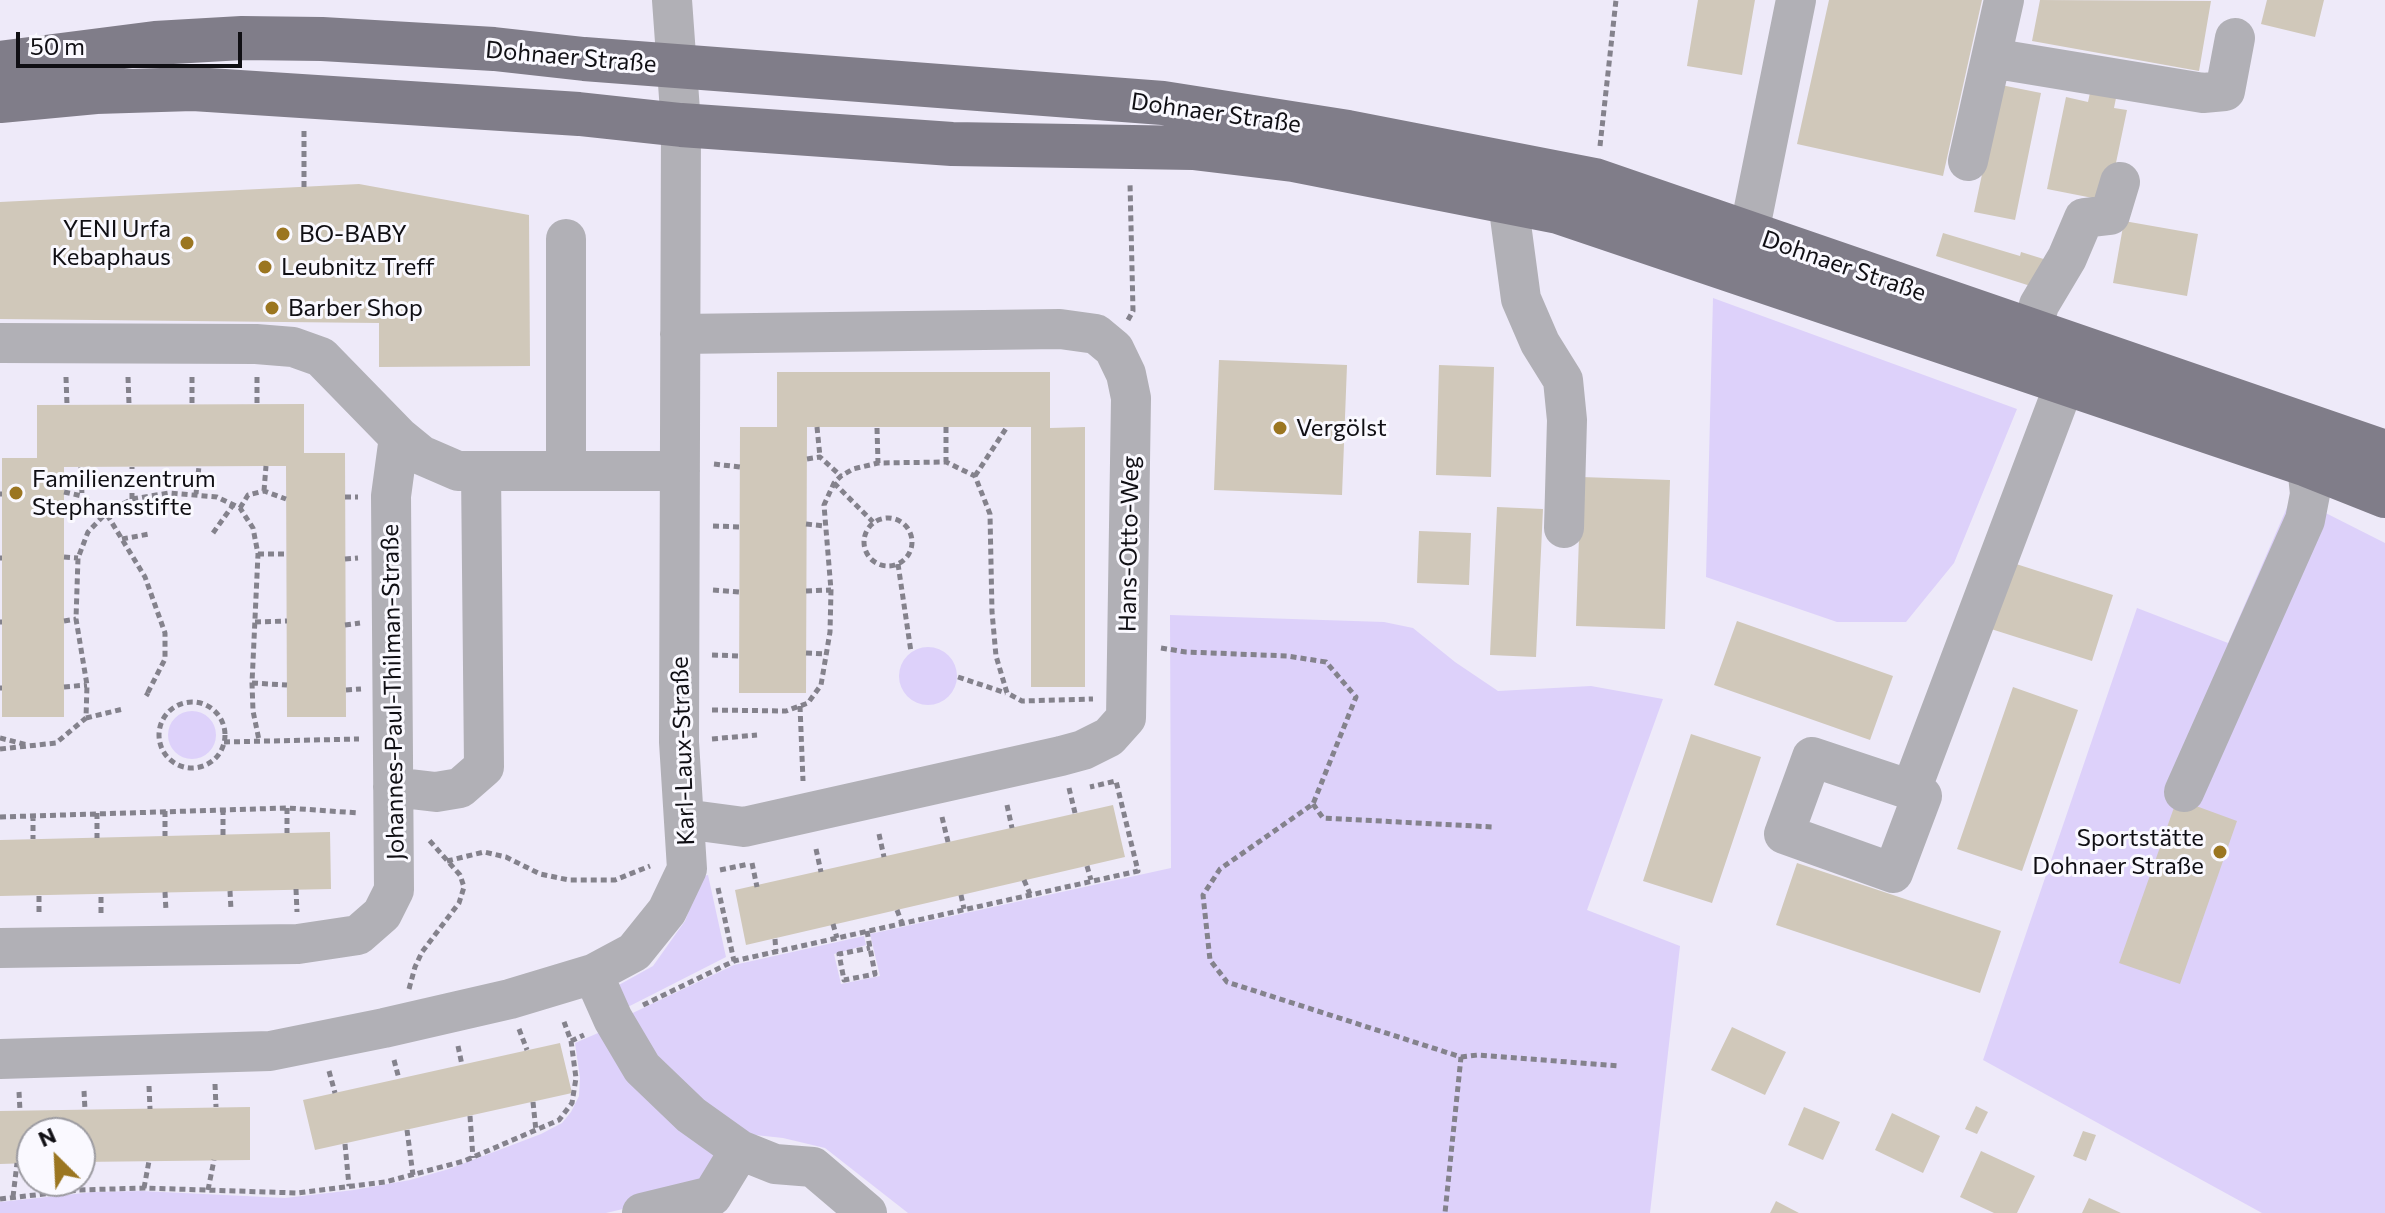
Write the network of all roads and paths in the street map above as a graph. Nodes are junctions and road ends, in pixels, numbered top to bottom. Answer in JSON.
{"nodes":[{"id":1,"x":672,"y":0,"type":"edge"},
{"id":2,"x":1616,"y":0,"type":"edge"},
{"id":3,"x":1796,"y":0,"type":"edge"},
{"id":4,"x":2004,"y":0,"type":"edge"},
{"id":5,"x":2235,"y":38,"type":"dead end"},
{"id":6,"x":1991,"y":58,"type":"junction"},
{"id":7,"x":0,"y":63,"type":"edge"},
{"id":8,"x":677,"y":66,"type":"junction"},
{"id":9,"x":305,"y":98,"type":"junction"},
{"id":10,"x":0,"y":101,"type":"edge"},
{"id":11,"x":681,"y":125,"type":"junction"},
{"id":12,"x":1126,"y":148,"type":"junction"},
{"id":13,"x":1968,"y":161,"type":"dead end"},
{"id":14,"x":1595,"y":180,"type":"junction"},
{"id":15,"x":2120,"y":182,"type":"dead end"},
{"id":16,"x":304,"y":190,"type":"dead end"},
{"id":17,"x":1508,"y":202,"type":"junction"},
{"id":18,"x":1749,"y":233,"type":"junction"},
{"id":19,"x":566,"y":239,"type":"dead end"},
{"id":20,"x":2032,"y":331,"type":"junction"},
{"id":21,"x":680,"y":334,"type":"junction"},
{"id":22,"x":0,"y":343,"type":"edge"},
{"id":23,"x":1114,"y":349,"type":"junction"},
{"id":24,"x":192,"y":374,"type":"dead end"},
{"id":25,"x":128,"y":378,"type":"dead end"},
{"id":26,"x":66,"y":381,"type":"dead end"},
{"id":27,"x":257,"y":382,"type":"dead end"},
{"id":28,"x":2065,"y":383,"type":"junction"},
{"id":29,"x":129,"y":404,"type":"dead end"},
{"id":30,"x":257,"y":404,"type":"dead end"},
{"id":31,"x":67,"y":405,"type":"dead end"},
{"id":32,"x":192,"y":405,"type":"dead end"},
{"id":33,"x":817,"y":427,"type":"dead end"},
{"id":34,"x":946,"y":427,"type":"dead end"},
{"id":35,"x":1007,"y":427,"type":"dead end"},
{"id":36,"x":877,"y":428,"type":"dead end"},
{"id":37,"x":399,"y":437,"type":"junction"},
{"id":38,"x":2385,"y":452,"type":"edge"},
{"id":39,"x":820,"y":457,"type":"junction"},
{"id":40,"x":807,"y":459,"type":"dead end"},
{"id":41,"x":946,"y":462,"type":"junction"},
{"id":42,"x":878,"y":463,"type":"junction"},
{"id":43,"x":2307,"y":465,"type":"junction"},
{"id":44,"x":199,"y":466,"type":"dead end"},
{"id":45,"x":266,"y":466,"type":"dead end"},
{"id":46,"x":81,"y":467,"type":"dead end"},
{"id":47,"x":132,"y":467,"type":"dead end"},
{"id":48,"x":694,"y":467,"type":"junction"},
{"id":49,"x":740,"y":467,"type":"dead end"},
{"id":50,"x":481,"y":471,"type":"junction"},
{"id":51,"x":566,"y":471,"type":"junction"},
{"id":52,"x":841,"y":476,"type":"junction"},
{"id":53,"x":975,"y":476,"type":"junction"},
{"id":54,"x":834,"y":483,"type":"junction"},
{"id":55,"x":264,"y":491,"type":"junction"},
{"id":56,"x":64,"y":492,"type":"dead end"},
{"id":57,"x":196,"y":494,"type":"junction"},
{"id":58,"x":82,"y":496,"type":"junction"},
{"id":59,"x":2385,"y":496,"type":"edge"},
{"id":60,"x":345,"y":497,"type":"dead end"},
{"id":61,"x":357,"y":497,"type":"dead end"},
{"id":62,"x":132,"y":499,"type":"junction"},
{"id":63,"x":286,"y":499,"type":"dead end"},
{"id":64,"x":237,"y":507,"type":"junction"},
{"id":65,"x":106,"y":513,"type":"junction"},
{"id":66,"x":873,"y":522,"type":"junction"},
{"id":67,"x":806,"y":524,"type":"dead end"},
{"id":68,"x":720,"y":526,"type":"dead end"},
{"id":69,"x":825,"y":526,"type":"junction"},
{"id":70,"x":740,"y":527,"type":"dead end"},
{"id":71,"x":1564,"y":528,"type":"dead end"},
{"id":72,"x":213,"y":533,"type":"dead end"},
{"id":73,"x":149,"y":534,"type":"dead end"},
{"id":74,"x":121,"y":539,"type":"junction"},
{"id":75,"x":258,"y":554,"type":"junction"},
{"id":76,"x":286,"y":554,"type":"dead end"},
{"id":77,"x":64,"y":557,"type":"dead end"},
{"id":78,"x":78,"y":558,"type":"junction"},
{"id":79,"x":361,"y":558,"type":"dead end"},
{"id":80,"x":345,"y":559,"type":"dead end"},
{"id":81,"x":898,"y":564,"type":"junction"},
{"id":82,"x":831,"y":590,"type":"junction"},
{"id":83,"x":806,"y":591,"type":"dead end"},
{"id":84,"x":76,"y":619,"type":"junction"},
{"id":85,"x":64,"y":621,"type":"dead end"},
{"id":86,"x":287,"y":621,"type":"dead end"},
{"id":87,"x":255,"y":622,"type":"junction"},
{"id":88,"x":1127,"y":641,"type":"junction"},
{"id":89,"x":911,"y":652,"type":"dead end"},
{"id":90,"x":806,"y":653,"type":"dead end"},
{"id":91,"x":825,"y":654,"type":"junction"},
{"id":92,"x":958,"y":677,"type":"dead end"},
{"id":93,"x":252,"y":683,"type":"junction"},
{"id":94,"x":87,"y":685,"type":"junction"},
{"id":95,"x":287,"y":685,"type":"dead end"},
{"id":96,"x":64,"y":687,"type":"dead end"},
{"id":97,"x":148,"y":693,"type":"dead end"},
{"id":98,"x":1007,"y":693,"type":"junction"},
{"id":99,"x":1094,"y":699,"type":"dead end"},
{"id":100,"x":800,"y":706,"type":"junction"},
{"id":101,"x":123,"y":709,"type":"dead end"},
{"id":102,"x":86,"y":718,"type":"junction"},
{"id":103,"x":679,"y":726,"type":"junction"},
{"id":104,"x":757,"y":735,"type":"dead end"},
{"id":105,"x":0,"y":738,"type":"edge"},
{"id":106,"x":394,"y":739,"type":"junction"},
{"id":107,"x":259,"y":740,"type":"junction"},
{"id":108,"x":224,"y":742,"type":"junction"},
{"id":109,"x":33,"y":746,"type":"junction"},
{"id":110,"x":0,"y":749,"type":"edge"},
{"id":111,"x":802,"y":763,"type":"dead end"},
{"id":112,"x":393,"y":787,"type":"junction"},
{"id":113,"x":1085,"y":788,"type":"dead end"},
{"id":114,"x":1911,"y":790,"type":"dead end"},
{"id":115,"x":1070,"y":791,"type":"dead end"},
{"id":116,"x":2184,"y":792,"type":"dead end"},
{"id":117,"x":1057,"y":794,"type":"dead end"},
{"id":118,"x":1019,"y":803,"type":"dead end"},
{"id":119,"x":1313,"y":804,"type":"junction"},
{"id":120,"x":1007,"y":805,"type":"junction"},
{"id":121,"x":287,"y":808,"type":"junction"},
{"id":122,"x":994,"y":808,"type":"dead end"},
{"id":123,"x":223,"y":809,"type":"junction"},
{"id":124,"x":165,"y":811,"type":"junction"},
{"id":125,"x":97,"y":813,"type":"junction"},
{"id":126,"x":353,"y":813,"type":"dead end"},
{"id":127,"x":33,"y":815,"type":"junction"},
{"id":128,"x":0,"y":817,"type":"edge"},
{"id":129,"x":956,"y":817,"type":"dead end"},
{"id":130,"x":930,"y":823,"type":"dead end"},
{"id":131,"x":1493,"y":827,"type":"dead end"},
{"id":132,"x":1012,"y":828,"type":"dead end"},
{"id":133,"x":892,"y":831,"type":"dead end"},
{"id":134,"x":287,"y":833,"type":"dead end"},
{"id":135,"x":879,"y":834,"type":"junction"},
{"id":136,"x":223,"y":835,"type":"dead end"},
{"id":137,"x":165,"y":836,"type":"dead end"},
{"id":138,"x":425,"y":836,"type":"dead end"},
{"id":139,"x":867,"y":837,"type":"dead end"},
{"id":140,"x":97,"y":838,"type":"dead end"},
{"id":141,"x":33,"y":839,"type":"dead end"},
{"id":142,"x":828,"y":846,"type":"dead end"},
{"id":143,"x":816,"y":849,"type":"junction"},
{"id":144,"x":693,"y":851,"type":"junction"},
{"id":145,"x":803,"y":852,"type":"dead end"},
{"id":146,"x":884,"y":857,"type":"dead end"},
{"id":147,"x":765,"y":860,"type":"dead end"},
{"id":148,"x":447,"y":861,"type":"junction"},
{"id":149,"x":752,"y":863,"type":"junction"},
{"id":150,"x":1087,"y":866,"type":"dead end"},
{"id":151,"x":821,"y":872,"type":"dead end"},
{"id":152,"x":1024,"y":880,"type":"dead end"},
{"id":153,"x":1091,"y":880,"type":"junction"},
{"id":154,"x":757,"y":887,"type":"dead end"},
{"id":155,"x":961,"y":895,"type":"dead end"},
{"id":156,"x":1030,"y":895,"type":"junction"},
{"id":157,"x":39,"y":896,"type":"dead end"},
{"id":158,"x":964,"y":909,"type":"junction"},
{"id":159,"x":897,"y":910,"type":"dead end"},
{"id":160,"x":39,"y":915,"type":"dead end"},
{"id":161,"x":902,"y":923,"type":"junction"},
{"id":162,"x":833,"y":924,"type":"dead end"},
{"id":163,"x":867,"y":931,"type":"junction"},
{"id":164,"x":837,"y":938,"type":"junction"},
{"id":165,"x":775,"y":939,"type":"dead end"},
{"id":166,"x":0,"y":948,"type":"edge"},
{"id":167,"x":870,"y":948,"type":"junction"},
{"id":168,"x":776,"y":952,"type":"junction"},
{"id":169,"x":734,"y":961,"type":"junction"},
{"id":170,"x":593,"y":974,"type":"junction"},
{"id":171,"x":551,"y":988,"type":"junction"},
{"id":172,"x":409,"y":991,"type":"dead end"},
{"id":173,"x":613,"y":1019,"type":"junction"},
{"id":174,"x":571,"y":1041,"type":"junction"},
{"id":175,"x":1461,"y":1057,"type":"junction"},
{"id":176,"x":0,"y":1059,"type":"edge"},
{"id":177,"x":1620,"y":1066,"type":"dead end"},
{"id":178,"x":533,"y":1102,"type":"dead end"},
{"id":179,"x":470,"y":1116,"type":"dead end"},
{"id":180,"x":407,"y":1130,"type":"dead end"},
{"id":181,"x":536,"y":1131,"type":"junction"},
{"id":182,"x":345,"y":1144,"type":"dead end"},
{"id":183,"x":740,"y":1150,"type":"junction"},
{"id":184,"x":473,"y":1158,"type":"junction"},
{"id":185,"x":214,"y":1160,"type":"dead end"},
{"id":186,"x":149,"y":1161,"type":"dead end"},
{"id":187,"x":16,"y":1172,"type":"edge"},
{"id":188,"x":413,"y":1175,"type":"junction"},
{"id":189,"x":349,"y":1186,"type":"junction"},
{"id":190,"x":144,"y":1188,"type":"junction"},
{"id":191,"x":96,"y":1189,"type":"edge"},
{"id":192,"x":208,"y":1190,"type":"junction"},
{"id":193,"x":13,"y":1197,"type":"junction"},
{"id":194,"x":16,"y":1197,"type":"edge"},
{"id":195,"x":0,"y":1199,"type":"edge"},
{"id":196,"x":642,"y":1213,"type":"edge"},
{"id":197,"x":867,"y":1213,"type":"edge"},
{"id":198,"x":1445,"y":1213,"type":"edge"}],
"edges":[{"from":1,"to":8,"type":"street","name":"Karl-Laux-Straße"},
{"from":2,"to":14,"type":"path"},
{"from":3,"to":18,"type":"street"},
{"from":4,"to":6,"type":"street"},
{"from":5,"to":6,"type":"street"},
{"from":6,"to":13,"type":"street"},
{"from":7,"to":8,"type":"main road","name":"Dohnaer Straße"},
{"from":8,"to":11,"type":"street","name":"Karl-Laux-Straße"},
{"from":8,"to":14,"type":"main road","name":"Dohnaer Straße"},
{"from":9,"to":10,"type":"main road","name":"Dohnaer Straße"},
{"from":9,"to":11,"type":"main road","name":"Dohnaer Straße"},
{"from":9,"to":16,"type":"path"},
{"from":11,"to":12,"type":"main road","name":"Dohnaer Straße"},
{"from":11,"to":21,"type":"street","name":"Karl-Laux-Straße"},
{"from":12,"to":17,"type":"main road","name":"Dohnaer Straße"},
{"from":12,"to":23,"type":"path"},
{"from":14,"to":18,"type":"main road","name":"Dohnaer Straße"},
{"from":15,"to":20,"type":"street"},
{"from":17,"to":28,"type":"main road","name":"Dohnaer Straße"},
{"from":17,"to":71,"type":"street"},
{"from":18,"to":20,"type":"main road","name":"Dohnaer Straße"},
{"from":19,"to":51,"type":"street"},
{"from":20,"to":38,"type":"main road","name":"Dohnaer Straße"},
{"from":21,"to":23,"type":"street"},
{"from":21,"to":48,"type":"street","name":"Karl-Laux-Straße"},
{"from":22,"to":37,"type":"street"},
{"from":23,"to":88,"type":"street","name":"Hans-Otto-Weg"},
{"from":24,"to":32,"type":"path"},
{"from":25,"to":29,"type":"path"},
{"from":26,"to":31,"type":"path"},
{"from":27,"to":30,"type":"path"},
{"from":28,"to":43,"type":"main road","name":"Dohnaer Straße"},
{"from":28,"to":114,"type":"street"},
{"from":33,"to":39,"type":"path"},
{"from":34,"to":41,"type":"path"},
{"from":35,"to":53,"type":"path"},
{"from":36,"to":42,"type":"path"},
{"from":37,"to":50,"type":"street"},
{"from":37,"to":106,"type":"street","name":"Johannes-Paul-Thilman-Straße"},
{"from":39,"to":40,"type":"path"},
{"from":39,"to":52,"type":"path"},
{"from":41,"to":42,"type":"path"},
{"from":41,"to":53,"type":"path"},
{"from":42,"to":52,"type":"path"},
{"from":43,"to":59,"type":"main road","name":"Dohnaer Straße"},
{"from":43,"to":116,"type":"street"},
{"from":44,"to":57,"type":"path"},
{"from":45,"to":55,"type":"path"},
{"from":46,"to":58,"type":"path"},
{"from":47,"to":62,"type":"path"},
{"from":48,"to":49,"type":"path"},
{"from":48,"to":51,"type":"street"},
{"from":48,"to":103,"type":"street","name":"Karl-Laux-Straße"},
{"from":50,"to":51,"type":"street"},
{"from":50,"to":112,"type":"street"},
{"from":52,"to":54,"type":"path"},
{"from":53,"to":98,"type":"path"},
{"from":54,"to":66,"type":"path"},
{"from":54,"to":69,"type":"path"},
{"from":55,"to":63,"type":"path"},
{"from":55,"to":64,"type":"path"},
{"from":56,"to":58,"type":"path"},
{"from":57,"to":62,"type":"path"},
{"from":57,"to":64,"type":"path"},
{"from":58,"to":65,"type":"path"},
{"from":60,"to":61,"type":"path"},
{"from":62,"to":65,"type":"path"},
{"from":64,"to":72,"type":"path"},
{"from":64,"to":75,"type":"path"},
{"from":65,"to":74,"type":"path"},
{"from":65,"to":78,"type":"path"},
{"from":66,"to":81,"type":"path"},
{"from":66,"to":81,"type":"path"},
{"from":67,"to":69,"type":"path"},
{"from":68,"to":70,"type":"path"},
{"from":69,"to":82,"type":"path"},
{"from":73,"to":74,"type":"path"},
{"from":74,"to":97,"type":"path"},
{"from":75,"to":76,"type":"path"},
{"from":75,"to":87,"type":"path"},
{"from":77,"to":78,"type":"path"},
{"from":78,"to":84,"type":"path"},
{"from":79,"to":80,"type":"path"},
{"from":81,"to":89,"type":"path"},
{"from":82,"to":83,"type":"path"},
{"from":82,"to":91,"type":"path"},
{"from":84,"to":85,"type":"path"},
{"from":84,"to":94,"type":"path"},
{"from":86,"to":87,"type":"path"},
{"from":87,"to":93,"type":"path"},
{"from":88,"to":119,"type":"path"},
{"from":88,"to":144,"type":"street","name":"Hans-Otto-Weg"},
{"from":90,"to":91,"type":"path"},
{"from":91,"to":100,"type":"path"},
{"from":92,"to":98,"type":"path"},
{"from":93,"to":95,"type":"path"},
{"from":93,"to":107,"type":"path"},
{"from":94,"to":96,"type":"path"},
{"from":94,"to":102,"type":"path"},
{"from":98,"to":99,"type":"path"},
{"from":100,"to":103,"type":"path"},
{"from":100,"to":111,"type":"path"},
{"from":101,"to":102,"type":"path"},
{"from":102,"to":109,"type":"path"},
{"from":103,"to":104,"type":"path"},
{"from":103,"to":144,"type":"street","name":"Karl-Laux-Straße"},
{"from":105,"to":109,"type":"path"},
{"from":106,"to":107,"type":"path"},
{"from":106,"to":112,"type":"street","name":"Johannes-Paul-Thilman-Straße"},
{"from":107,"to":108,"type":"path"},
{"from":108,"to":108,"type":"path"},
{"from":109,"to":110,"type":"path"},
{"from":112,"to":166,"type":"street","name":"Johannes-Paul-Thilman-Straße"},
{"from":113,"to":153,"type":"path"},
{"from":115,"to":117,"type":"path"},
{"from":118,"to":120,"type":"path"},
{"from":119,"to":131,"type":"path"},
{"from":119,"to":175,"type":"path"},
{"from":120,"to":122,"type":"path"},
{"from":120,"to":132,"type":"path"},
{"from":121,"to":123,"type":"path"},
{"from":121,"to":126,"type":"path"},
{"from":121,"to":134,"type":"path"},
{"from":123,"to":124,"type":"path"},
{"from":123,"to":136,"type":"path"},
{"from":124,"to":125,"type":"path"},
{"from":124,"to":137,"type":"path"},
{"from":125,"to":127,"type":"path"},
{"from":125,"to":140,"type":"path"},
{"from":127,"to":128,"type":"path"},
{"from":127,"to":141,"type":"path"},
{"from":129,"to":130,"type":"path"},
{"from":133,"to":135,"type":"path"},
{"from":135,"to":139,"type":"path"},
{"from":135,"to":146,"type":"path"},
{"from":138,"to":148,"type":"path"},
{"from":142,"to":143,"type":"path"},
{"from":143,"to":145,"type":"path"},
{"from":143,"to":151,"type":"path"},
{"from":144,"to":148,"type":"path"},
{"from":144,"to":149,"type":"path"},
{"from":144,"to":169,"type":"path"},
{"from":144,"to":170,"type":"street","name":"Karl-Laux-Straße"},
{"from":147,"to":149,"type":"path"},
{"from":148,"to":172,"type":"path"},
{"from":149,"to":154,"type":"path"},
{"from":150,"to":153,"type":"path"},
{"from":152,"to":156,"type":"path"},
{"from":153,"to":156,"type":"path"},
{"from":155,"to":158,"type":"path"},
{"from":156,"to":158,"type":"path"},
{"from":157,"to":160,"type":"path"},
{"from":158,"to":161,"type":"path"},
{"from":159,"to":161,"type":"path"},
{"from":161,"to":163,"type":"path"},
{"from":162,"to":164,"type":"path"},
{"from":163,"to":164,"type":"path"},
{"from":163,"to":167,"type":"path"},
{"from":164,"to":168,"type":"path"},
{"from":165,"to":168,"type":"path"},
{"from":167,"to":167,"type":"path"},
{"from":168,"to":169,"type":"path"},
{"from":169,"to":173,"type":"path"},
{"from":170,"to":171,"type":"street","name":"Karl-Laux-Straße"},
{"from":170,"to":173,"type":"street"},
{"from":171,"to":174,"type":"path"},
{"from":171,"to":176,"type":"street","name":"Karl-Laux-Straße"},
{"from":173,"to":174,"type":"path"},
{"from":173,"to":183,"type":"street"},
{"from":174,"to":181,"type":"path"},
{"from":175,"to":177,"type":"path"},
{"from":175,"to":198,"type":"path"},
{"from":178,"to":181,"type":"path"},
{"from":179,"to":184,"type":"path"},
{"from":180,"to":188,"type":"path"},
{"from":181,"to":184,"type":"path"},
{"from":182,"to":189,"type":"path"},
{"from":183,"to":196,"type":"street"},
{"from":183,"to":197,"type":"street"},
{"from":184,"to":188,"type":"path"},
{"from":185,"to":192,"type":"path"},
{"from":186,"to":190,"type":"path"},
{"from":187,"to":193,"type":"path"},
{"from":188,"to":189,"type":"path"},
{"from":189,"to":192,"type":"path"},
{"from":190,"to":191,"type":"path"},
{"from":190,"to":192,"type":"path"},
{"from":193,"to":194,"type":"path"},
{"from":193,"to":195,"type":"path"}]}
